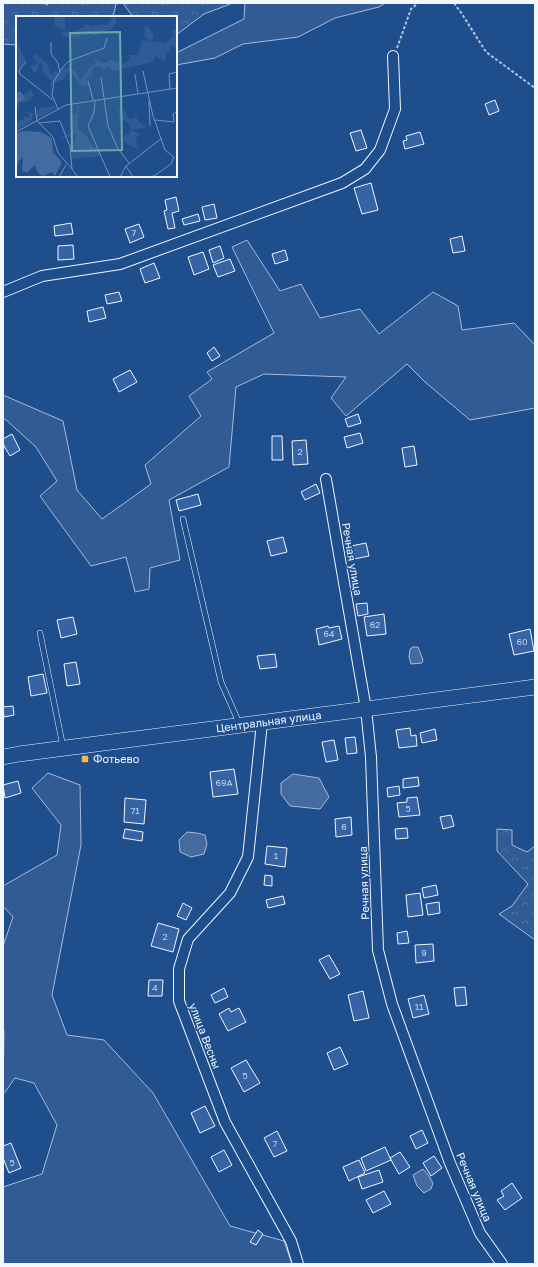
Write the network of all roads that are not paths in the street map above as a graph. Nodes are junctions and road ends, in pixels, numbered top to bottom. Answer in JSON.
{"nodes":[{"id":1,"x":393,"y":56,"type":"road end"},
{"id":2,"x":3,"y":292,"type":"edge"},
{"id":3,"x":326,"y":479,"type":"dead end"},
{"id":4,"x":184,"y":519,"type":"dead end"},
{"id":5,"x":40,"y":633,"type":"dead end"},
{"id":6,"x":535,"y":688,"type":"edge"},
{"id":7,"x":366,"y":709,"type":"junction"},
{"id":8,"x":262,"y":722,"type":"junction"},
{"id":9,"x":240,"y":725,"type":"junction"},
{"id":10,"x":63,"y":748,"type":"junction"},
{"id":11,"x":3,"y":758,"type":"edge"},
{"id":12,"x":298,"y":1264,"type":"edge"},
{"id":13,"x":502,"y":1264,"type":"edge"}],
"edges":[{"from":1,"to":2,"type":"street"},
{"from":3,"to":7,"type":"street","name":"Речная улица"},
{"from":4,"to":9,"type":"lane"},
{"from":5,"to":10,"type":"lane"},
{"from":6,"to":7,"type":"main road","name":"Центральная улица"},
{"from":7,"to":8,"type":"main road","name":"Центральная улица"},
{"from":7,"to":13,"type":"street","name":"Речная улица"},
{"from":8,"to":9,"type":"main road","name":"Центральная улица"},
{"from":8,"to":12,"type":"street","name":"улица Весны"},
{"from":9,"to":10,"type":"main road","name":"Центральная улица"},
{"from":10,"to":11,"type":"main road","name":"Центральная улица"}]}
